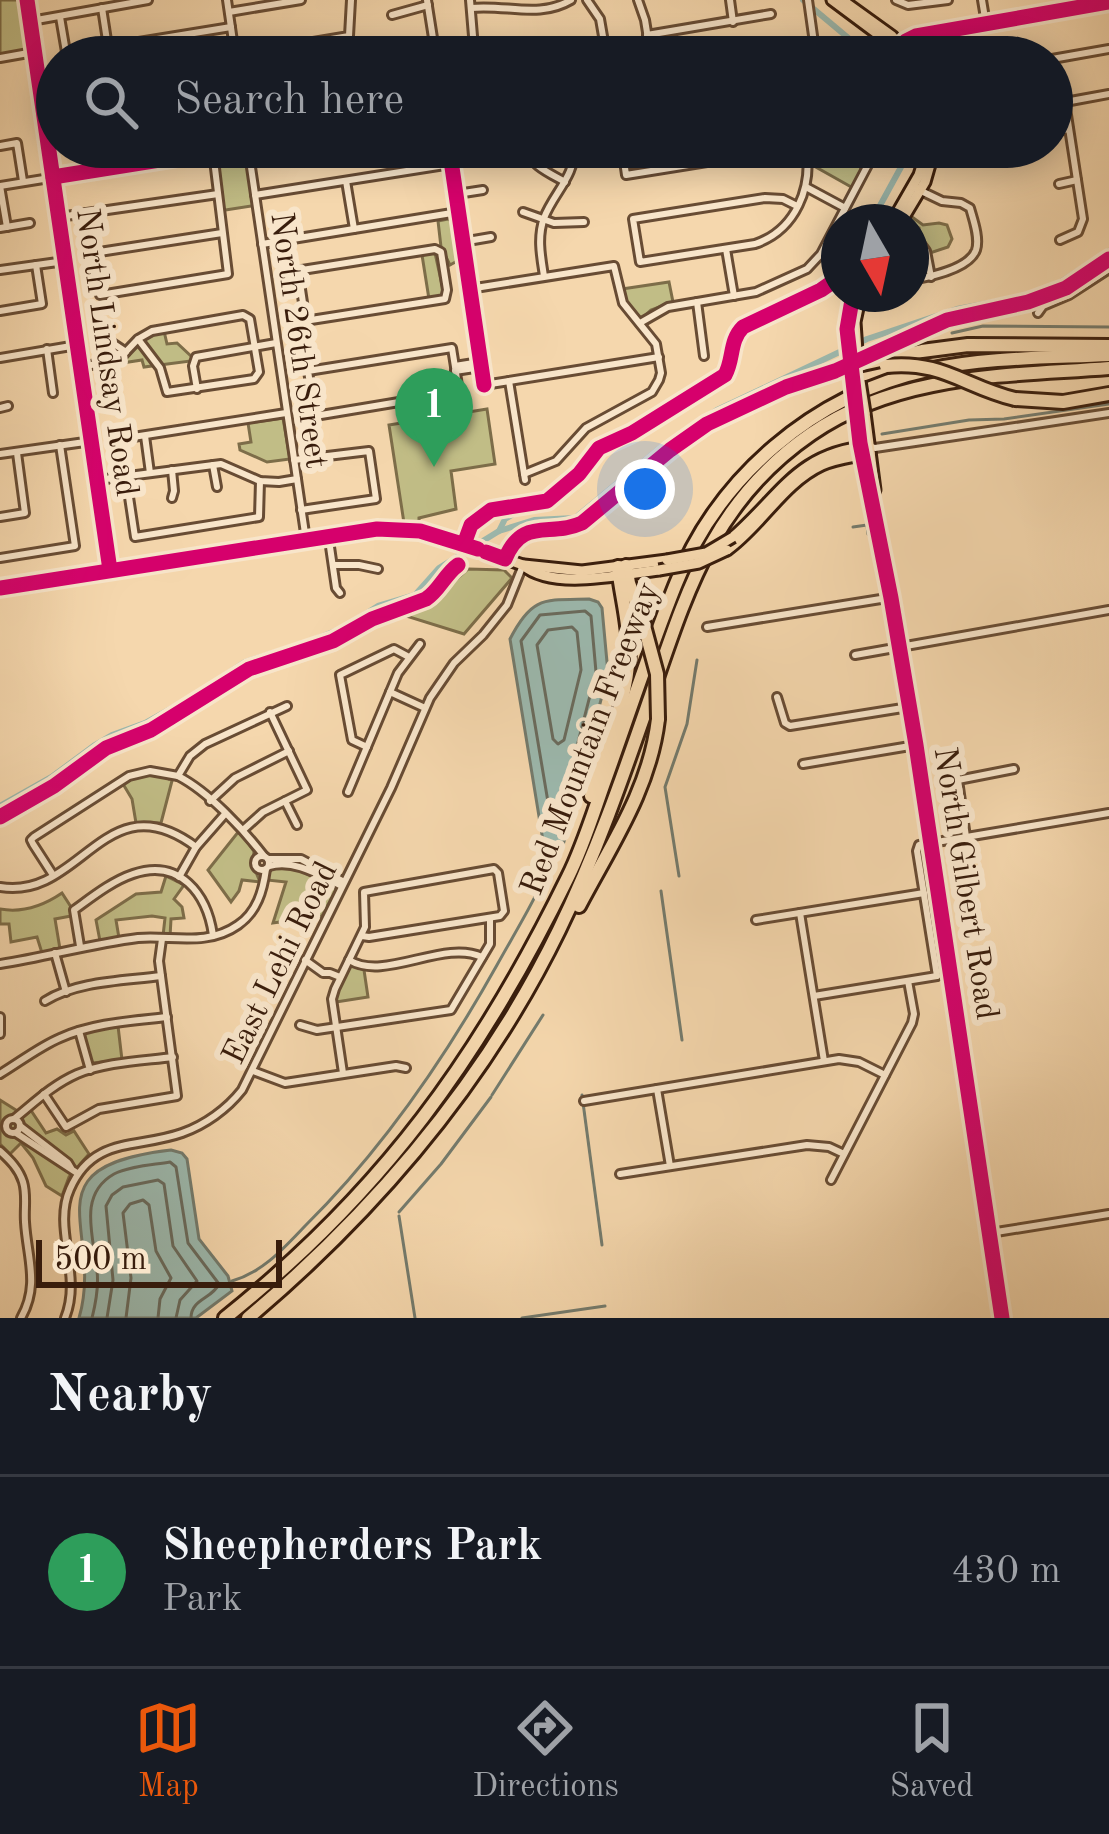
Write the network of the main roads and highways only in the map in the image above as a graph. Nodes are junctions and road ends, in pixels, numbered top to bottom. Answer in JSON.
{"nodes":[{"id":1,"x":27,"y":0,"type":"edge"},
{"id":2,"x":832,"y":0,"type":"edge"},
{"id":3,"x":842,"y":0,"type":"edge"},
{"id":4,"x":881,"y":36,"type":"edge"},
{"id":5,"x":884,"y":36,"type":"edge"},
{"id":6,"x":36,"y":61,"type":"edge"},
{"id":7,"x":53,"y":168,"type":"edge"},
{"id":8,"x":924,"y":168,"type":"edge"},
{"id":9,"x":908,"y":204,"type":"edge"},
{"id":10,"x":849,"y":312,"type":"edge"},
{"id":11,"x":1109,"y":351,"type":"edge"},
{"id":12,"x":1109,"y":368,"type":"edge"},
{"id":13,"x":855,"y":369,"type":"junction"},
{"id":14,"x":1109,"y":394,"type":"edge"},
{"id":15,"x":867,"y":449,"type":"junction"},
{"id":16,"x":663,"y":565,"type":"junction"},
{"id":17,"x":110,"y":570,"type":"junction"},
{"id":18,"x":623,"y":570,"type":"junction"},
{"id":19,"x":0,"y":588,"type":"edge"},
{"id":20,"x":559,"y":893,"type":"junction"},
{"id":21,"x":529,"y":989,"type":"junction"},
{"id":22,"x":225,"y":1318,"type":"edge"},
{"id":23,"x":248,"y":1318,"type":"edge"},
{"id":24,"x":1001,"y":1318,"type":"edge"}],
"edges":[{"from":1,"to":6,"type":"main road","name":"North Lindsay Road"},
{"from":2,"to":4,"type":"main road"},
{"from":3,"to":5,"type":"main road"},
{"from":7,"to":17,"type":"main road","name":"North Lindsay Road"},
{"from":8,"to":9,"type":"main road"},
{"from":10,"to":13,"type":"main road","name":"North Gilbert Road"},
{"from":11,"to":13,"type":"highway"},
{"from":11,"to":20,"type":"highway","name":"Red Mountain Freeway"},
{"from":12,"to":21,"type":"highway","name":"Red Mountain Freeway"},
{"from":13,"to":14,"type":"highway","bridge":true},
{"from":13,"to":15,"type":"main road","name":"North Gilbert Road","bridge":true},
{"from":15,"to":16,"type":"main road","bridge":true},
{"from":15,"to":16,"type":"main road","bridge":true},
{"from":15,"to":24,"type":"main road","name":"North Gilbert Road"},
{"from":16,"to":18,"type":"main road"},
{"from":17,"to":18,"type":"main road"},
{"from":17,"to":19,"type":"main road"},
{"from":18,"to":20,"type":"highway"},
{"from":18,"to":21,"type":"highway","bridge":true},
{"from":20,"to":22,"type":"highway","name":"Red Mountain Freeway"},
{"from":21,"to":23,"type":"highway","name":"Red Mountain Freeway"}]}
